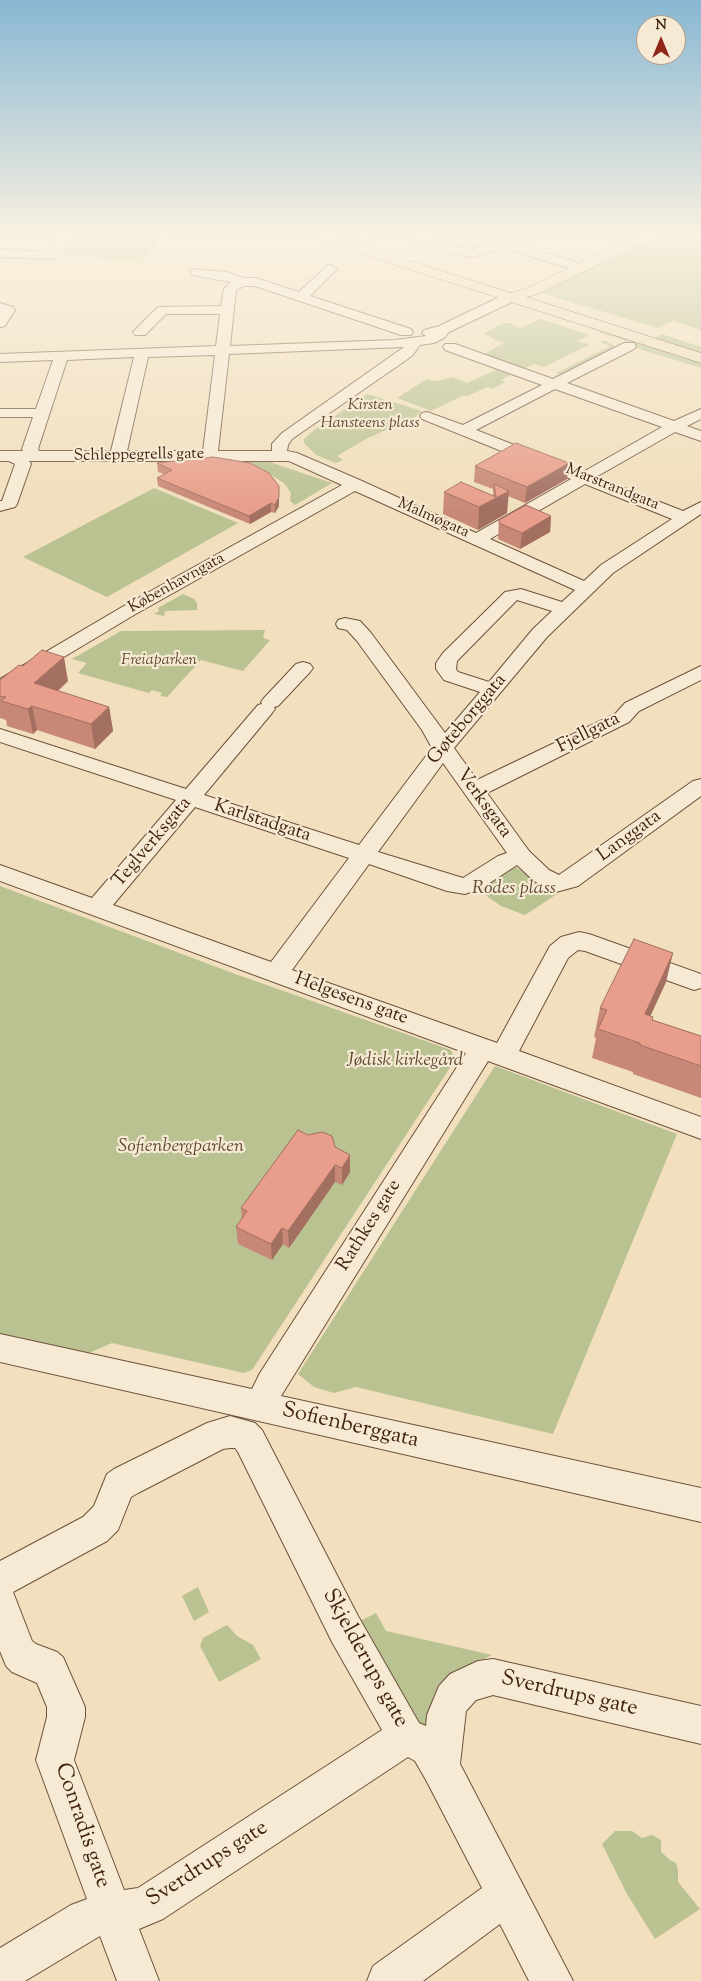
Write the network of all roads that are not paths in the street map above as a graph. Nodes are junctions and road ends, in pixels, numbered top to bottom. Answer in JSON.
{"nodes":[{"id":1,"x":145,"y":326,"type":"edge"},
{"id":2,"x":225,"y":326,"type":"edge"},
{"id":3,"x":381,"y":326,"type":"edge"},
{"id":4,"x":449,"y":326,"type":"edge"},
{"id":5,"x":603,"y":326,"type":"edge"},
{"id":6,"x":140,"y":332,"type":"dead end"},
{"id":7,"x":409,"y":337,"type":"junction"},
{"id":8,"x":629,"y":346,"type":"dead end"},
{"id":9,"x":450,"y":347,"type":"dead end"},
{"id":10,"x":223,"y":349,"type":"junction"},
{"id":11,"x":142,"y":352,"type":"junction"},
{"id":12,"x":62,"y":355,"type":"junction"},
{"id":13,"x":0,"y":358,"type":"edge"},
{"id":14,"x":701,"y":358,"type":"edge"},
{"id":15,"x":553,"y":384,"type":"junction"},
{"id":16,"x":0,"y":413,"type":"edge"},
{"id":17,"x":42,"y":413,"type":"junction"},
{"id":18,"x":701,"y":413,"type":"edge"},
{"id":19,"x":427,"y":416,"type":"dead end"},
{"id":20,"x":670,"y":429,"type":"junction"},
{"id":21,"x":464,"y":430,"type":"junction"},
{"id":22,"x":701,"y":436,"type":"edge"},
{"id":23,"x":210,"y":455,"type":"junction"},
{"id":24,"x":279,"y":455,"type":"junction"},
{"id":25,"x":5,"y":456,"type":"edge"},
{"id":26,"x":33,"y":456,"type":"junction"},
{"id":27,"x":118,"y":456,"type":"junction"},
{"id":28,"x":585,"y":477,"type":"junction"},
{"id":29,"x":356,"y":484,"type":"junction"},
{"id":30,"x":4,"y":505,"type":"edge"},
{"id":31,"x":701,"y":507,"type":"edge"},
{"id":32,"x":685,"y":518,"type":"junction"},
{"id":33,"x":477,"y":539,"type":"junction"},
{"id":34,"x":585,"y":588,"type":"junction"},
{"id":35,"x":564,"y":609,"type":"junction"},
{"id":36,"x":345,"y":624,"type":"dead end"},
{"id":37,"x":303,"y":668,"type":"dead end"},
{"id":38,"x":701,"y":672,"type":"edge"},
{"id":39,"x":0,"y":687,"type":"edge"},
{"id":40,"x":492,"y":689,"type":"junction"},
{"id":41,"x":0,"y":735,"type":"edge"},
{"id":42,"x":443,"y":748,"type":"junction"},
{"id":43,"x":701,"y":786,"type":"edge"},
{"id":44,"x":473,"y":791,"type":"junction"},
{"id":45,"x":190,"y":799,"type":"junction"},
{"id":46,"x":363,"y":855,"type":"junction"},
{"id":47,"x":521,"y":856,"type":"junction"},
{"id":48,"x":0,"y":873,"type":"edge"},
{"id":49,"x":556,"y":884,"type":"joint"},
{"id":50,"x":98,"y":908,"type":"junction"},
{"id":51,"x":276,"y":973,"type":"junction"},
{"id":52,"x":694,"y":981,"type":"dead end"},
{"id":53,"x":494,"y":1052,"type":"junction"},
{"id":54,"x":701,"y":1128,"type":"edge"},
{"id":55,"x":0,"y":1348,"type":"edge"},
{"id":56,"x":251,"y":1420,"type":"junction"},
{"id":57,"x":701,"y":1505,"type":"edge"},
{"id":58,"x":0,"y":1580,"type":"edge"},
{"id":59,"x":0,"y":1602,"type":"edge"},
{"id":60,"x":701,"y":1725,"type":"edge"},
{"id":61,"x":406,"y":1736,"type":"junction"},
{"id":62,"x":440,"y":1766,"type":"junction"},
{"id":63,"x":506,"y":1895,"type":"junction"},
{"id":64,"x":111,"y":1912,"type":"junction"},
{"id":65,"x":0,"y":1972,"type":"edge"},
{"id":66,"x":138,"y":1981,"type":"edge"},
{"id":67,"x":388,"y":1981,"type":"edge"},
{"id":68,"x":552,"y":1981,"type":"edge"}],
"edges":[{"from":1,"to":6,"type":"street"},
{"from":2,"to":10,"type":"street"},
{"from":3,"to":7,"type":"street"},
{"from":4,"to":7,"type":"street"},
{"from":5,"to":14,"type":"main road"},
{"from":7,"to":10,"type":"street"},
{"from":7,"to":24,"type":"street"},
{"from":8,"to":15,"type":"street"},
{"from":9,"to":15,"type":"street"},
{"from":10,"to":11,"type":"street"},
{"from":10,"to":23,"type":"street"},
{"from":11,"to":12,"type":"street"},
{"from":11,"to":27,"type":"street"},
{"from":12,"to":13,"type":"street"},
{"from":12,"to":17,"type":"street"},
{"from":15,"to":20,"type":"street"},
{"from":15,"to":21,"type":"street"},
{"from":16,"to":17,"type":"street"},
{"from":17,"to":26,"type":"street"},
{"from":18,"to":20,"type":"street"},
{"from":19,"to":21,"type":"street","name":"Marstrandgata"},
{"from":20,"to":22,"type":"street"},
{"from":20,"to":28,"type":"street"},
{"from":21,"to":28,"type":"street","name":"Marstrandgata"},
{"from":23,"to":24,"type":"street","name":"Schleppegrells gate"},
{"from":23,"to":27,"type":"street","name":"Schleppegrells gate"},
{"from":24,"to":29,"type":"street","name":"Malmøgata"},
{"from":25,"to":26,"type":"street","name":"Schleppegrells gate"},
{"from":25,"to":30,"type":"street"},
{"from":26,"to":27,"type":"street","name":"Schleppegrells gate"},
{"from":28,"to":32,"type":"street","name":"Marstrandgata"},
{"from":28,"to":33,"type":"street"},
{"from":29,"to":33,"type":"street","name":"Malmøgata"},
{"from":29,"to":39,"type":"street","name":"Københavngata"},
{"from":31,"to":32,"type":"street","name":"Gøteborggata"},
{"from":32,"to":34,"type":"street","name":"Gøteborggata"},
{"from":33,"to":34,"type":"street","name":"Malmøgata"},
{"from":34,"to":35,"type":"street","name":"Gøteborggata"},
{"from":35,"to":40,"type":"street","name":"Gøteborggata"},
{"from":35,"to":40,"type":"street"},
{"from":36,"to":42,"type":"street","name":"Verksgata"},
{"from":37,"to":45,"type":"street","name":"Teglverksgata"},
{"from":38,"to":44,"type":"street","name":"Fjellgata"},
{"from":40,"to":42,"type":"street","name":"Gøteborggata"},
{"from":41,"to":45,"type":"street","name":"Karlstadgata"},
{"from":42,"to":44,"type":"street","name":"Verksgata"},
{"from":42,"to":46,"type":"street","name":"Gøteborggata"},
{"from":43,"to":49,"type":"street","name":"Langgata"},
{"from":44,"to":47,"type":"street","name":"Verksgata"},
{"from":45,"to":46,"type":"street","name":"Karlstadgata"},
{"from":45,"to":50,"type":"street","name":"Teglverksgata"},
{"from":46,"to":47,"type":"street","name":"Karlstadgata"},
{"from":46,"to":51,"type":"street","name":"Gøteborggata"},
{"from":47,"to":49,"type":"street","name":"Verksgata"},
{"from":48,"to":50,"type":"street","name":"Helgesens gate"},
{"from":50,"to":51,"type":"street","name":"Helgesens gate"},
{"from":51,"to":53,"type":"street","name":"Helgesens gate"},
{"from":52,"to":53,"type":"street","name":"Rathkes gate"},
{"from":53,"to":54,"type":"street","name":"Helgesens gate"},
{"from":53,"to":56,"type":"street","name":"Rathkes gate"},
{"from":55,"to":56,"type":"street","name":"Sofienberggata"},
{"from":56,"to":57,"type":"street","name":"Sofienberggata"},
{"from":56,"to":58,"type":"street"},
{"from":56,"to":61,"type":"street","name":"Skjelderups gate"},
{"from":59,"to":64,"type":"street","name":"Conradis gate"},
{"from":60,"to":62,"type":"street","name":"Sverdrups gate"},
{"from":61,"to":62,"type":"street","name":"Skjelderups gate"},
{"from":61,"to":64,"type":"street","name":"Sverdrups gate"},
{"from":62,"to":63,"type":"street","name":"Skjelderups gate"},
{"from":63,"to":67,"type":"street"},
{"from":63,"to":68,"type":"street","name":"Skjelderups gate"},
{"from":64,"to":65,"type":"street","name":"Sverdrups gate"},
{"from":64,"to":66,"type":"street","name":"Conradis gate"}]}
